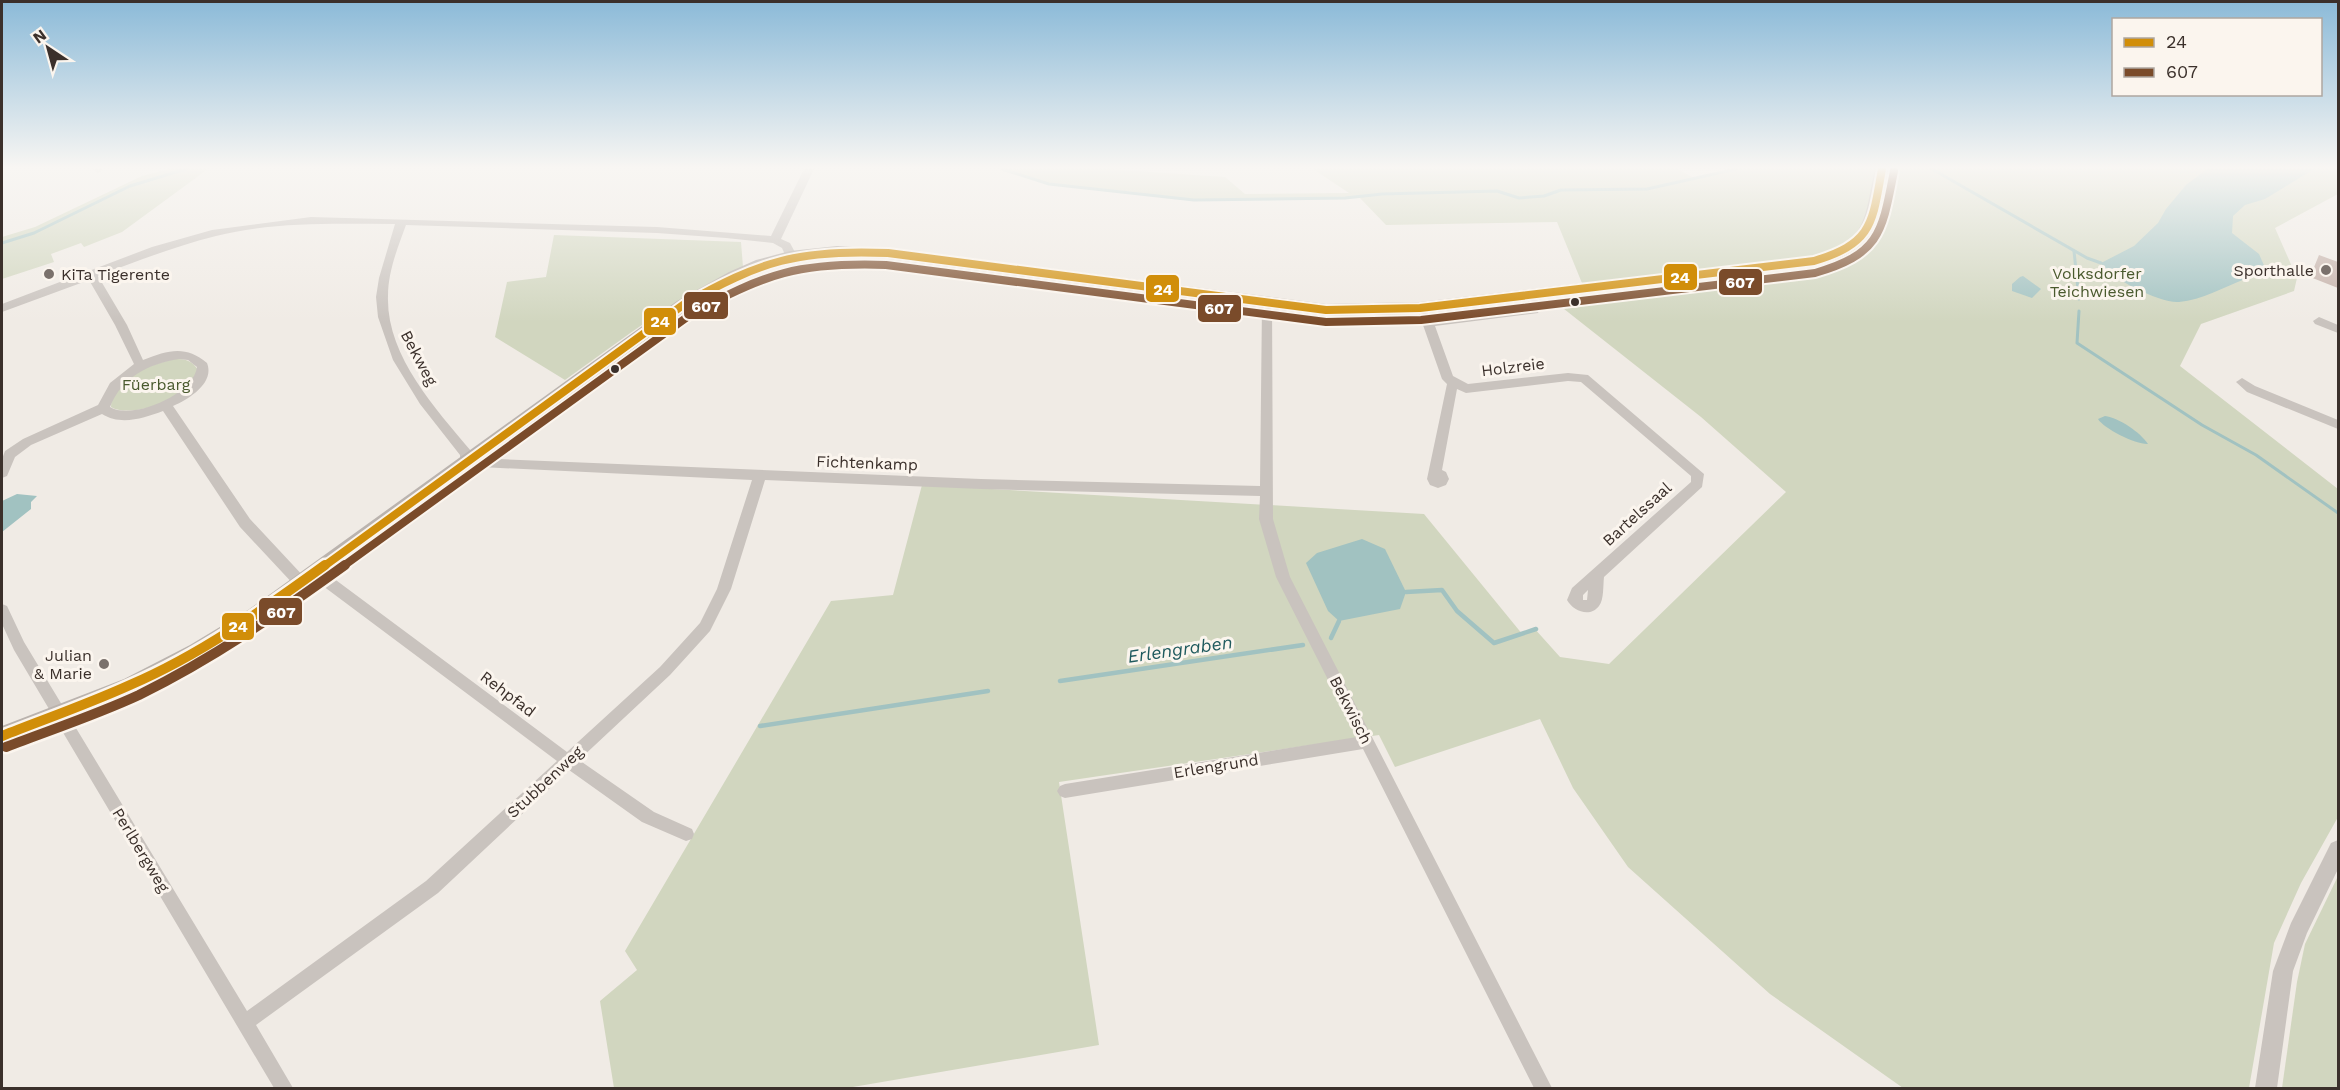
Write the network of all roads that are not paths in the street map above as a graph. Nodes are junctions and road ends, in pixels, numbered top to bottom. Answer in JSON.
{"nodes":[{"id":1,"x":785,"y":220,"type":"edge"},
{"id":2,"x":1871,"y":220,"type":"edge"},
{"id":3,"x":402,"y":221,"type":"junction"},
{"id":4,"x":775,"y":240,"type":"junction"},
{"id":5,"x":791,"y":256,"type":"junction"},
{"id":6,"x":91,"y":274,"type":"junction"},
{"id":7,"x":1268,"y":304,"type":"junction"},
{"id":8,"x":2,"y":308,"type":"edge"},
{"id":9,"x":1426,"y":316,"type":"junction"},
{"id":10,"x":2319,"y":321,"type":"dead end"},
{"id":11,"x":2338,"y":329,"type":"edge"},
{"id":12,"x":140,"y":365,"type":"junction"},
{"id":13,"x":2242,"y":382,"type":"dead end"},
{"id":14,"x":1454,"y":384,"type":"junction"},
{"id":15,"x":166,"y":405,"type":"junction"},
{"id":16,"x":103,"y":408,"type":"junction"},
{"id":17,"x":2338,"y":425,"type":"edge"},
{"id":18,"x":465,"y":464,"type":"junction"},
{"id":19,"x":1435,"y":472,"type":"dead end"},
{"id":20,"x":2,"y":473,"type":"edge"},
{"id":21,"x":760,"y":475,"type":"junction"},
{"id":22,"x":1699,"y":478,"type":"joint"},
{"id":23,"x":1267,"y":490,"type":"junction"},
{"id":24,"x":1597,"y":575,"type":"dead end"},
{"id":25,"x":308,"y":578,"type":"junction"},
{"id":26,"x":2,"y":610,"type":"edge"},
{"id":27,"x":60,"y":714,"type":"junction"},
{"id":28,"x":2,"y":736,"type":"edge"},
{"id":29,"x":1367,"y":742,"type":"junction"},
{"id":30,"x":568,"y":761,"type":"junction"},
{"id":31,"x":1065,"y":791,"type":"dead end"},
{"id":32,"x":686,"y":834,"type":"dead end"},
{"id":33,"x":2338,"y":849,"type":"edge"},
{"id":34,"x":245,"y":1023,"type":"junction"},
{"id":35,"x":284,"y":1089,"type":"edge"},
{"id":36,"x":1543,"y":1089,"type":"edge"},
{"id":37,"x":2266,"y":1089,"type":"edge"}],
"edges":[{"from":1,"to":4,"type":"street"},
{"from":2,"to":9,"type":"main road"},
{"from":3,"to":4,"type":"street"},
{"from":3,"to":6,"type":"street"},
{"from":3,"to":18,"type":"street","name":"Bekweg"},
{"from":4,"to":5,"type":"street"},
{"from":5,"to":7,"type":"main road"},
{"from":5,"to":18,"type":"main road"},
{"from":6,"to":8,"type":"street"},
{"from":6,"to":12,"type":"street"},
{"from":7,"to":9,"type":"main road"},
{"from":7,"to":23,"type":"street","name":"Bekwisch"},
{"from":9,"to":14,"type":"street"},
{"from":10,"to":11,"type":"street"},
{"from":12,"to":15,"type":"street"},
{"from":12,"to":16,"type":"street"},
{"from":13,"to":17,"type":"street"},
{"from":14,"to":19,"type":"street"},
{"from":14,"to":22,"type":"street","name":"Holzreie"},
{"from":15,"to":16,"type":"street"},
{"from":15,"to":25,"type":"street","name":"Rehpfad"},
{"from":16,"to":20,"type":"street"},
{"from":18,"to":21,"type":"street","name":"Fichtenkamp"},
{"from":18,"to":25,"type":"main road"},
{"from":21,"to":23,"type":"street","name":"Fichtenkamp"},
{"from":21,"to":30,"type":"street","name":"Stubbenweg"},
{"from":22,"to":24,"type":"street","name":"Bartelssaal"},
{"from":23,"to":29,"type":"street","name":"Bekwisch"},
{"from":25,"to":27,"type":"main road"},
{"from":25,"to":30,"type":"street","name":"Rehpfad"},
{"from":26,"to":27,"type":"street","name":"Perlbergweg"},
{"from":27,"to":28,"type":"main road"},
{"from":27,"to":34,"type":"street","name":"Perlbergweg"},
{"from":29,"to":31,"type":"street","name":"Erlengrund"},
{"from":29,"to":36,"type":"street","name":"Bekwisch"},
{"from":30,"to":32,"type":"street","name":"Rehpfad"},
{"from":30,"to":34,"type":"street","name":"Stubbenweg"},
{"from":33,"to":37,"type":"street"},
{"from":34,"to":35,"type":"street","name":"Perlbergweg"}]}
